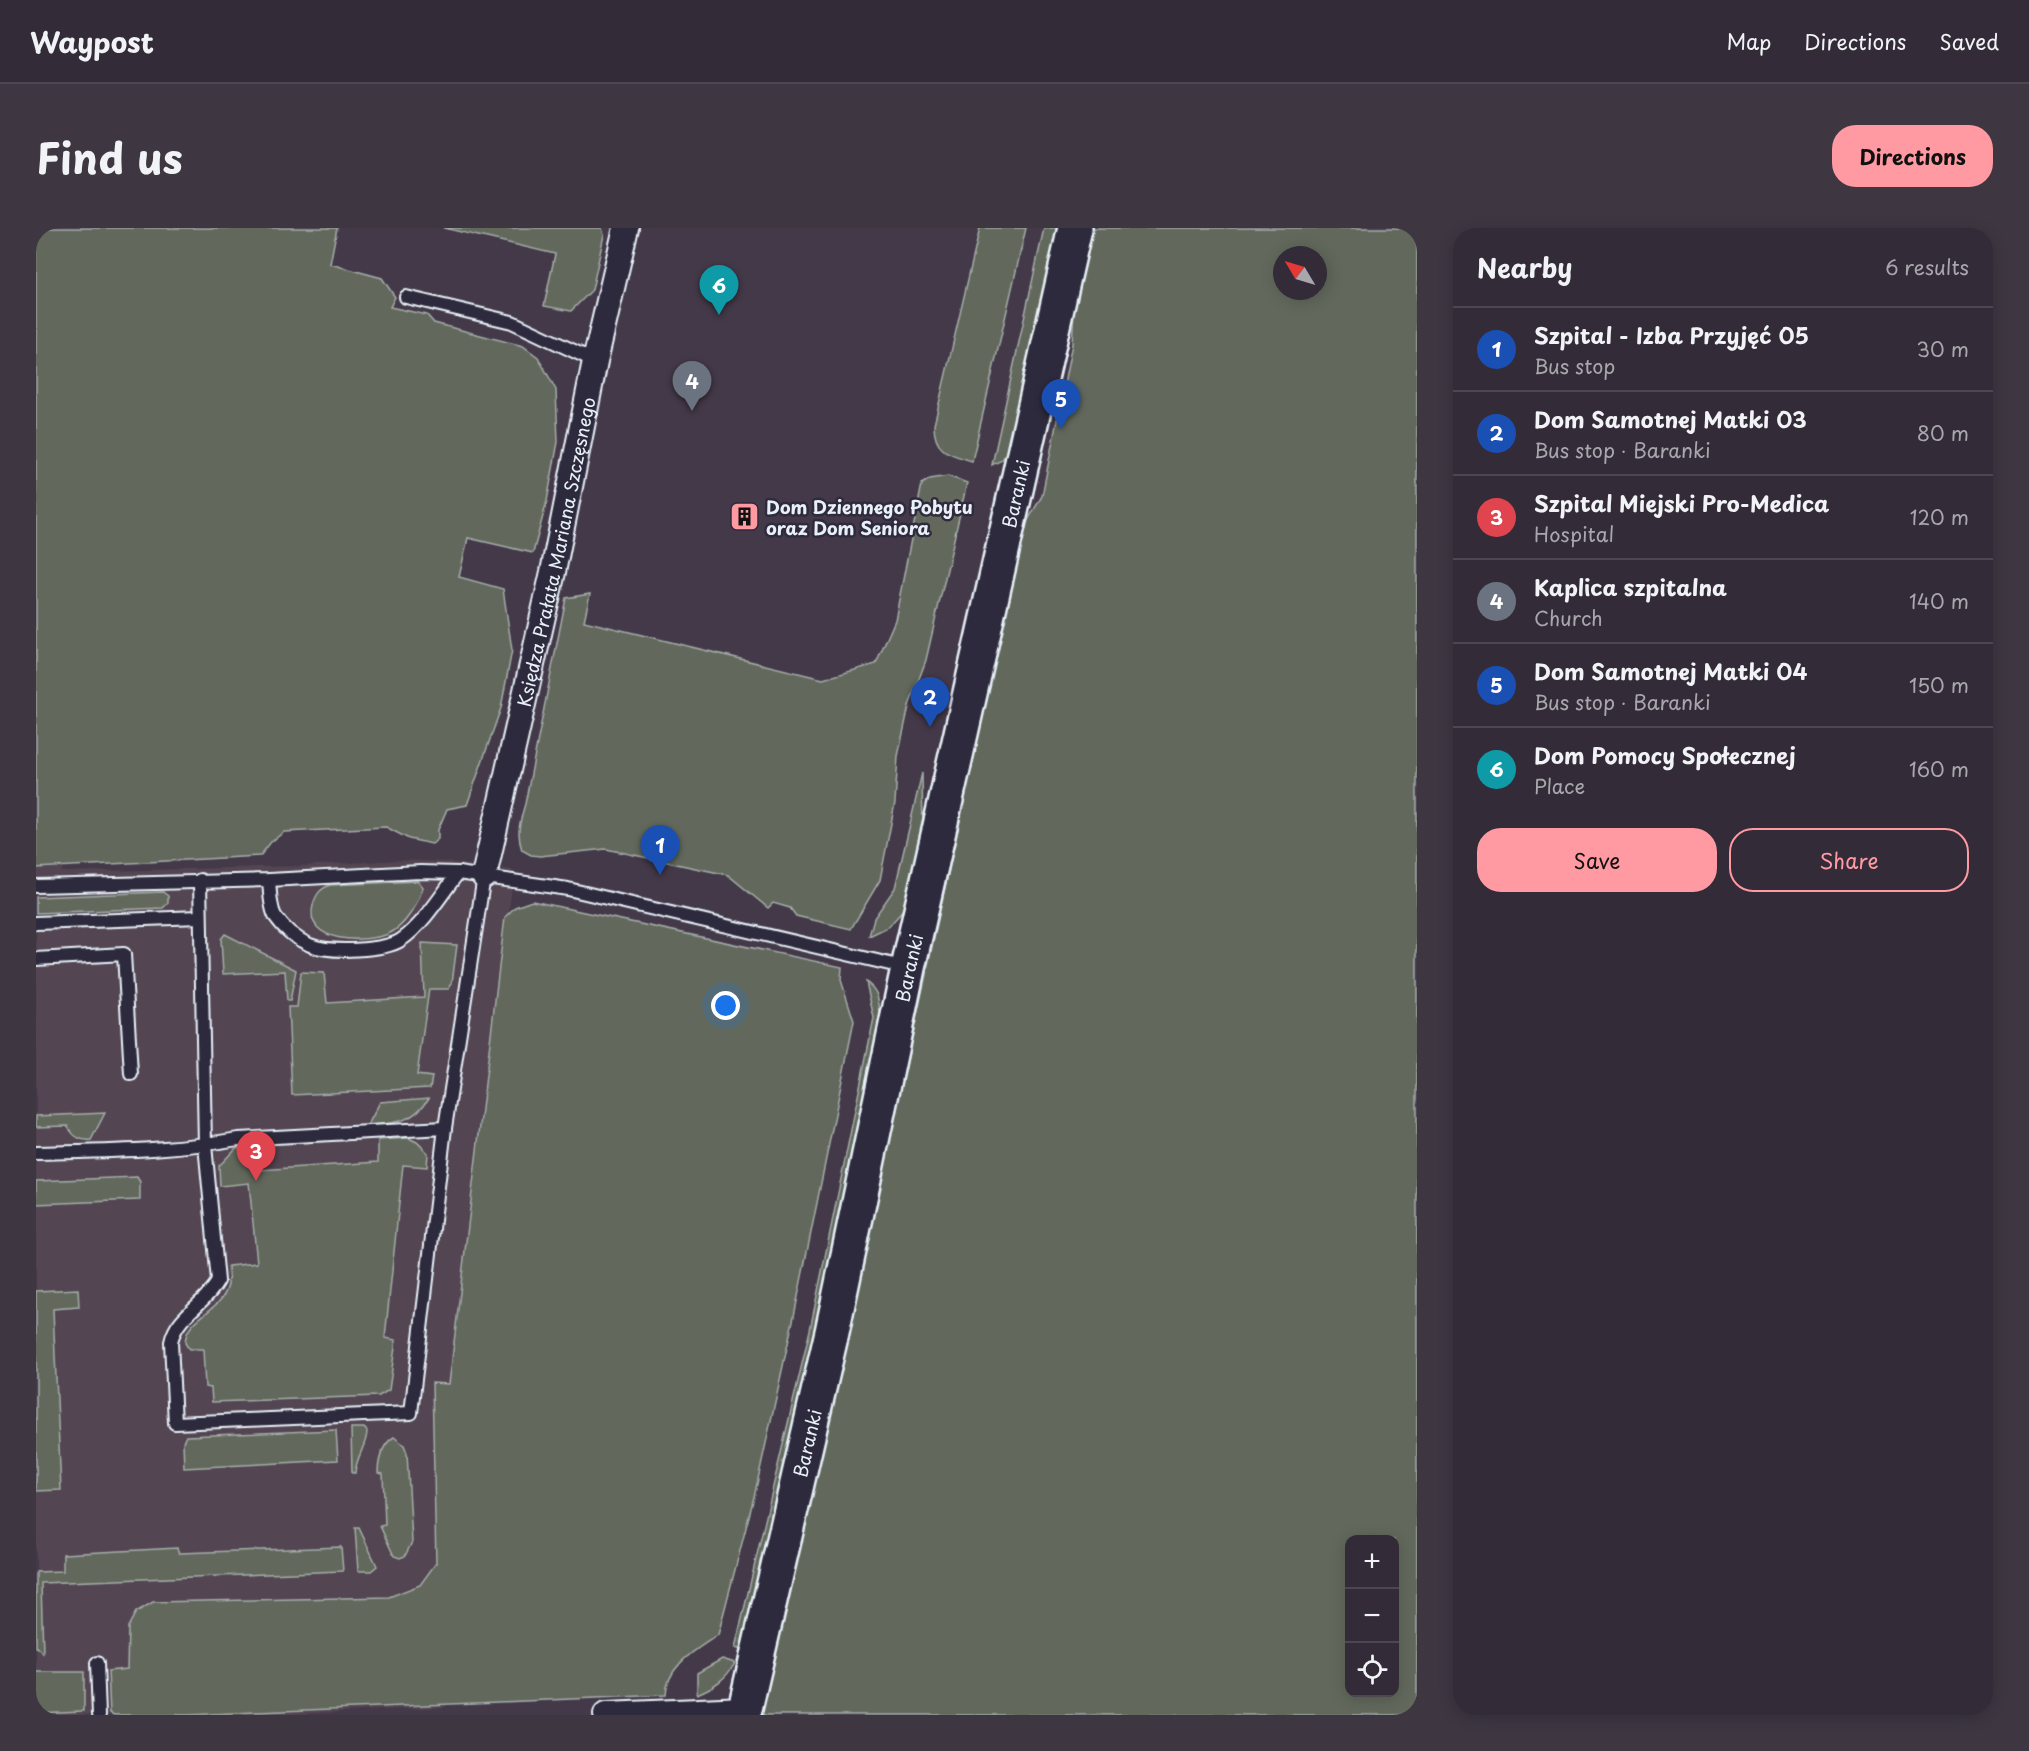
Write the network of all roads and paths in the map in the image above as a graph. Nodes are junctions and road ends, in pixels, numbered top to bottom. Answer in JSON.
{"nodes":[{"id":1,"x":626,"y":228,"type":"edge"},
{"id":2,"x":1075,"y":228,"type":"edge"},
{"id":3,"x":406,"y":297,"type":"dead end"},
{"id":4,"x":596,"y":361,"type":"junction"},
{"id":5,"x":458,"y":873,"type":"junction"},
{"id":6,"x":484,"y":876,"type":"junction"},
{"id":7,"x":200,"y":880,"type":"junction"},
{"id":8,"x":269,"y":880,"type":"junction"},
{"id":9,"x":36,"y":886,"type":"edge"},
{"id":10,"x":200,"y":917,"type":"junction"},
{"id":11,"x":36,"y":923,"type":"edge"},
{"id":12,"x":36,"y":959,"type":"edge"},
{"id":13,"x":908,"y":968,"type":"junction"},
{"id":14,"x":131,"y":1074,"type":"dead end"},
{"id":15,"x":445,"y":1128,"type":"junction"},
{"id":16,"x":205,"y":1145,"type":"junction"},
{"id":17,"x":36,"y":1153,"type":"edge"},
{"id":18,"x":97,"y":1663,"type":"dead end"},
{"id":19,"x":744,"y":1712,"type":"edge"},
{"id":20,"x":99,"y":1715,"type":"edge"},
{"id":21,"x":606,"y":1715,"type":"edge"}],
"edges":[{"from":1,"to":4,"type":"street","name":"Księdza Prałata Mariana Szczęsnego"},
{"from":2,"to":13,"type":"street","name":"Baranki"},
{"from":3,"to":4,"type":"lane"},
{"from":4,"to":6,"type":"street","name":"Księdza Prałata Mariana Szczęsnego"},
{"from":5,"to":6,"type":"lane"},
{"from":5,"to":8,"type":"lane"},
{"from":5,"to":8,"type":"lane"},
{"from":6,"to":13,"type":"lane"},
{"from":6,"to":15,"type":"lane"},
{"from":7,"to":8,"type":"lane"},
{"from":7,"to":9,"type":"lane"},
{"from":7,"to":10,"type":"lane"},
{"from":10,"to":11,"type":"lane"},
{"from":10,"to":16,"type":"lane"},
{"from":12,"to":14,"type":"lane"},
{"from":13,"to":19,"type":"street","name":"Baranki"},
{"from":15,"to":16,"type":"lane"},
{"from":15,"to":16,"type":"lane"},
{"from":16,"to":17,"type":"lane"},
{"from":18,"to":20,"type":"lane"},
{"from":19,"to":21,"type":"street"}]}
